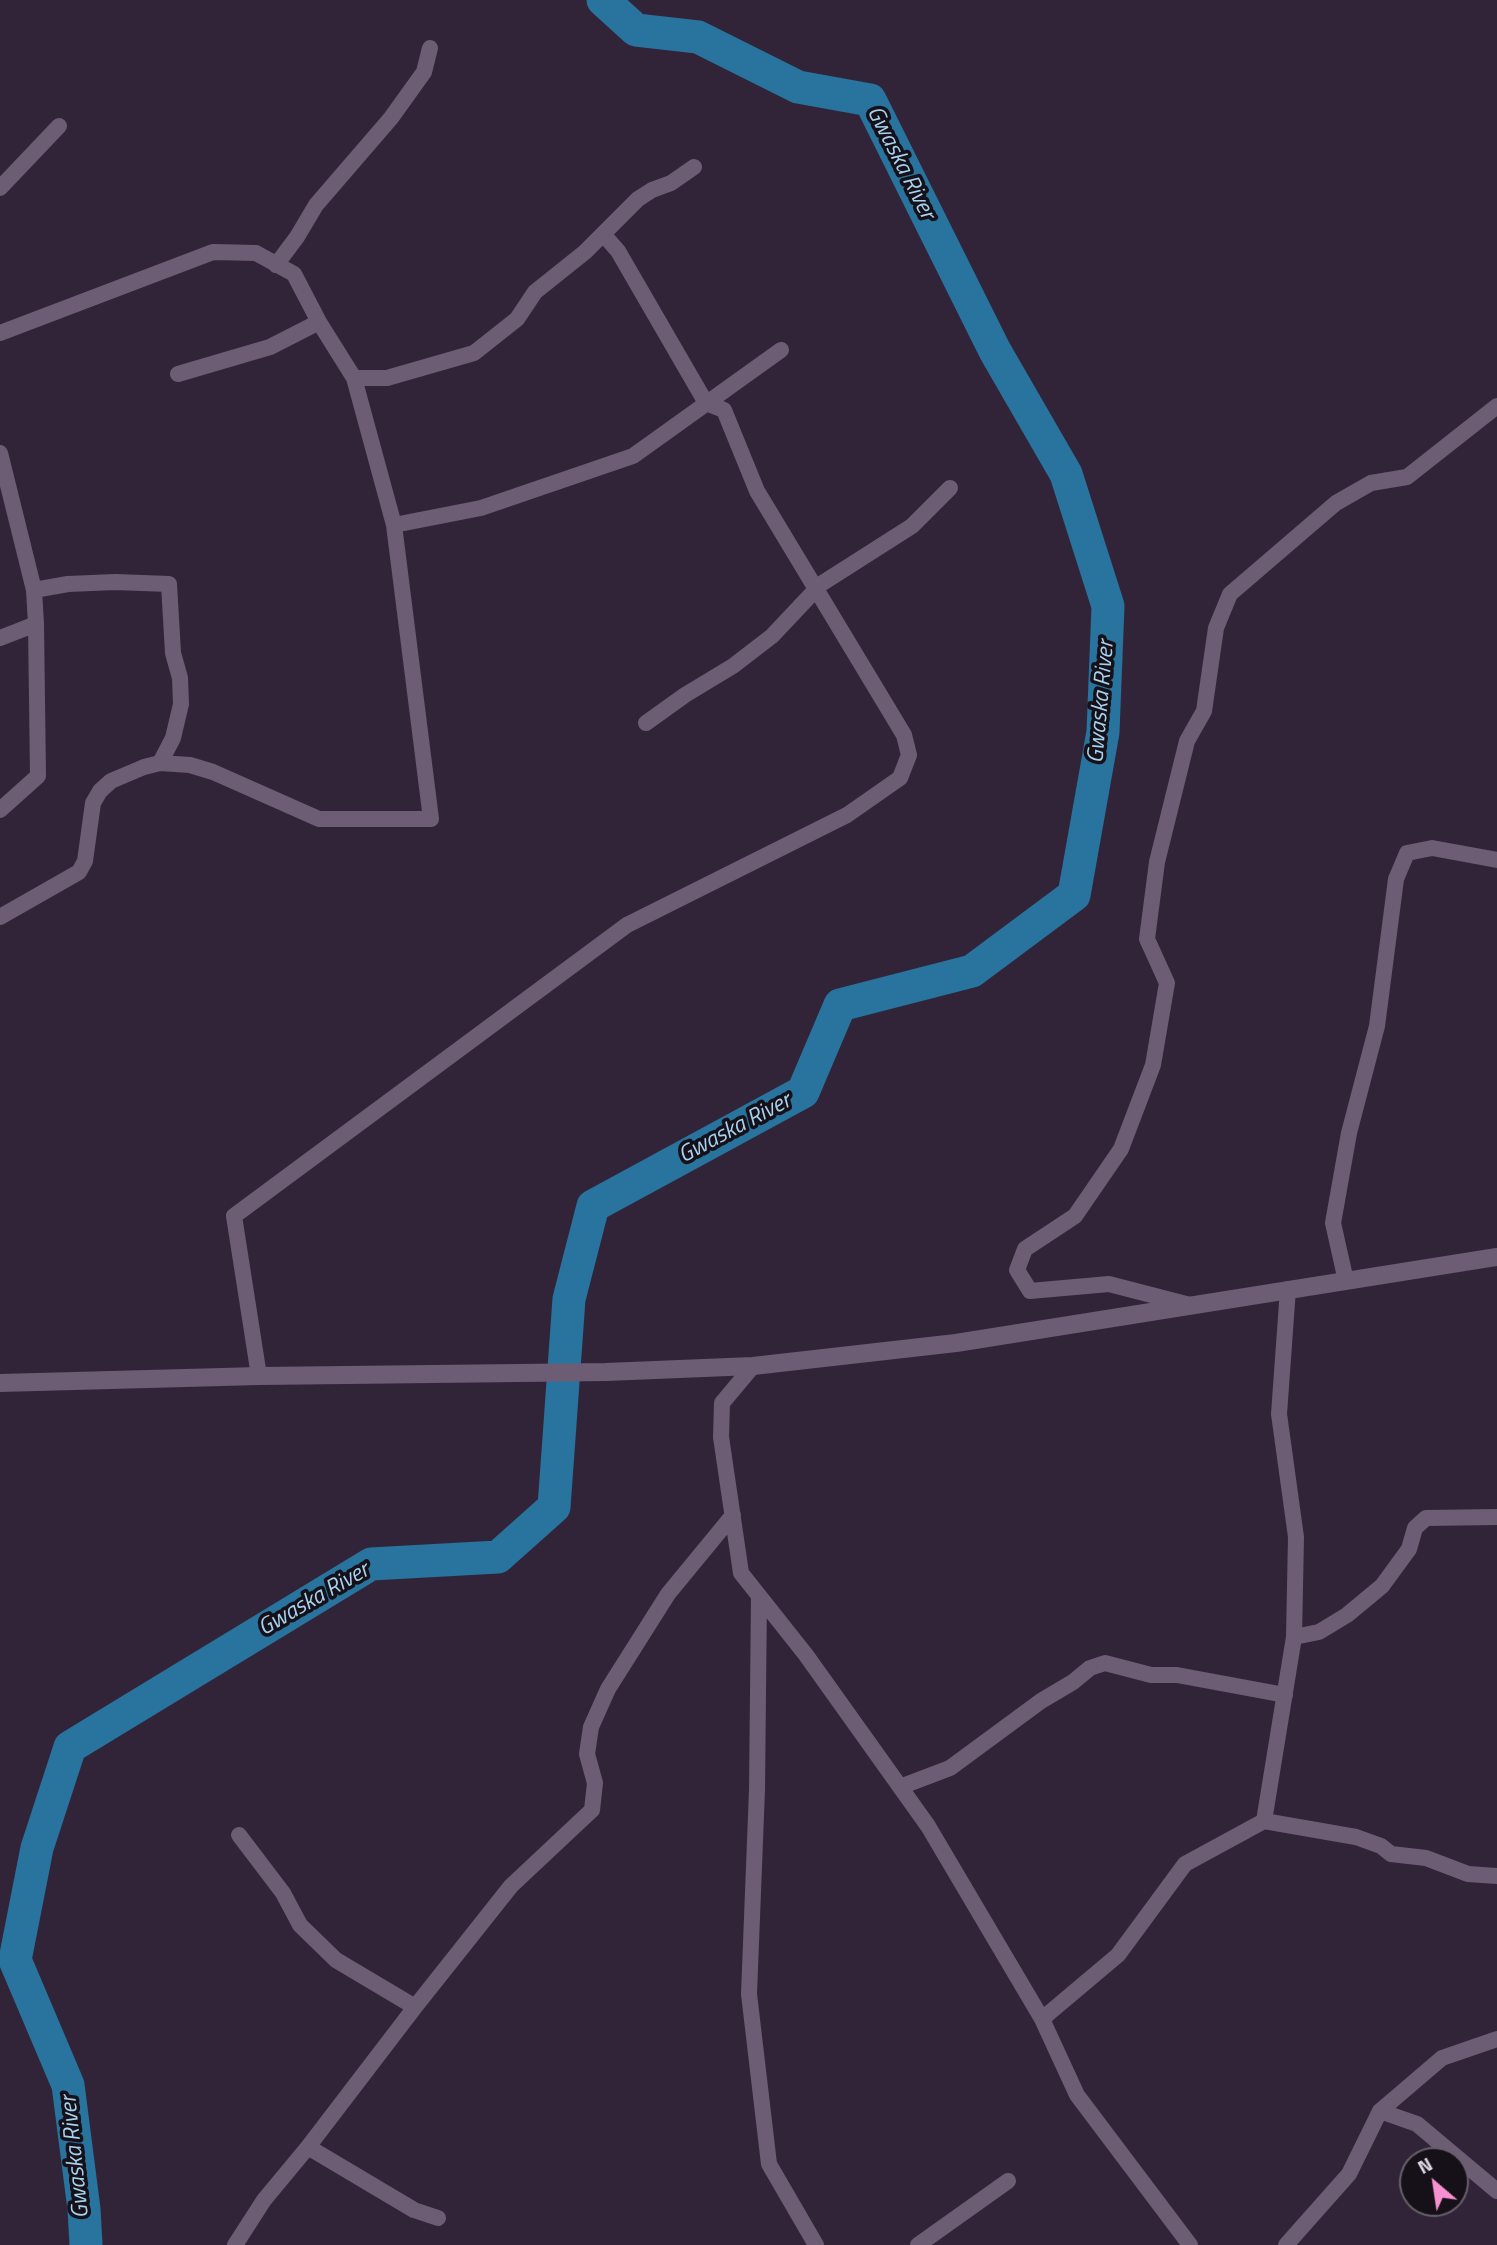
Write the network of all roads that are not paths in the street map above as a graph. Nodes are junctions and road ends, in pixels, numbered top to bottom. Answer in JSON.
{"nodes":[{"id":1,"x":430,"y":48,"type":"dead end"},
{"id":2,"x":59,"y":126,"type":"dead end"},
{"id":3,"x":694,"y":167,"type":"dead end"},
{"id":4,"x":0,"y":188,"type":"edge"},
{"id":5,"x":603,"y":234,"type":"junction"},
{"id":6,"x":276,"y":265,"type":"junction"},
{"id":7,"x":319,"y":322,"type":"junction"},
{"id":8,"x":0,"y":333,"type":"edge"},
{"id":9,"x":781,"y":350,"type":"dead end"},
{"id":10,"x":178,"y":374,"type":"dead end"},
{"id":11,"x":354,"y":378,"type":"junction"},
{"id":12,"x":706,"y":403,"type":"junction"},
{"id":13,"x":1497,"y":406,"type":"edge"},
{"id":14,"x":0,"y":453,"type":"edge"},
{"id":15,"x":950,"y":488,"type":"dead end"},
{"id":16,"x":394,"y":525,"type":"junction"},
{"id":17,"x":34,"y":590,"type":"junction"},
{"id":18,"x":817,"y":591,"type":"junction"},
{"id":19,"x":36,"y":624,"type":"junction"},
{"id":20,"x":0,"y":638,"type":"edge"},
{"id":21,"x":646,"y":723,"type":"dead end"},
{"id":22,"x":160,"y":763,"type":"junction"},
{"id":23,"x":0,"y":810,"type":"edge"},
{"id":24,"x":1497,"y":860,"type":"edge"},
{"id":25,"x":0,"y":917,"type":"edge"},
{"id":26,"x":1497,"y":1257,"type":"edge"},
{"id":27,"x":1346,"y":1280,"type":"junction"},
{"id":28,"x":1289,"y":1289,"type":"junction"},
{"id":29,"x":1190,"y":1305,"type":"junction"},
{"id":30,"x":753,"y":1366,"type":"junction"},
{"id":31,"x":260,"y":1376,"type":"junction"},
{"id":32,"x":0,"y":1383,"type":"edge"},
{"id":33,"x":733,"y":1515,"type":"junction"},
{"id":34,"x":1497,"y":1517,"type":"edge"},
{"id":35,"x":760,"y":1596,"type":"junction"},
{"id":36,"x":1294,"y":1637,"type":"junction"},
{"id":37,"x":1285,"y":1695,"type":"junction"},
{"id":38,"x":901,"y":1787,"type":"junction"},
{"id":39,"x":1264,"y":1821,"type":"junction"},
{"id":40,"x":239,"y":1835,"type":"dead end"},
{"id":41,"x":1497,"y":1876,"type":"edge"},
{"id":42,"x":415,"y":2007,"type":"junction"},
{"id":43,"x":1042,"y":2019,"type":"junction"},
{"id":44,"x":1497,"y":2039,"type":"edge"},
{"id":45,"x":1380,"y":2111,"type":"junction"},
{"id":46,"x":308,"y":2147,"type":"junction"},
{"id":47,"x":1008,"y":2181,"type":"dead end"},
{"id":48,"x":1497,"y":2191,"type":"edge"},
{"id":49,"x":438,"y":2218,"type":"dead end"},
{"id":50,"x":235,"y":2245,"type":"edge"},
{"id":51,"x":816,"y":2245,"type":"edge"},
{"id":52,"x":918,"y":2245,"type":"edge"},
{"id":53,"x":1190,"y":2245,"type":"edge"},
{"id":54,"x":1286,"y":2245,"type":"edge"}],
"edges":[{"from":1,"to":6,"type":"street"},
{"from":2,"to":4,"type":"street"},
{"from":3,"to":5,"type":"street"},
{"from":5,"to":11,"type":"street"},
{"from":5,"to":12,"type":"street"},
{"from":6,"to":7,"type":"street"},
{"from":6,"to":8,"type":"street"},
{"from":7,"to":10,"type":"street"},
{"from":7,"to":11,"type":"street"},
{"from":9,"to":12,"type":"street"},
{"from":11,"to":16,"type":"street"},
{"from":12,"to":16,"type":"street"},
{"from":12,"to":18,"type":"street"},
{"from":13,"to":29,"type":"street"},
{"from":14,"to":17,"type":"street"},
{"from":15,"to":18,"type":"street"},
{"from":16,"to":22,"type":"street"},
{"from":17,"to":19,"type":"street"},
{"from":17,"to":22,"type":"street"},
{"from":18,"to":21,"type":"street"},
{"from":18,"to":31,"type":"street"},
{"from":19,"to":20,"type":"street"},
{"from":19,"to":23,"type":"street"},
{"from":22,"to":25,"type":"street"},
{"from":24,"to":27,"type":"street"},
{"from":26,"to":27,"type":"main road"},
{"from":27,"to":28,"type":"main road"},
{"from":28,"to":29,"type":"main road"},
{"from":28,"to":36,"type":"street"},
{"from":29,"to":30,"type":"main road"},
{"from":30,"to":31,"type":"main road"},
{"from":30,"to":33,"type":"street"},
{"from":31,"to":32,"type":"main road"},
{"from":33,"to":35,"type":"street"},
{"from":33,"to":42,"type":"street"},
{"from":34,"to":36,"type":"street"},
{"from":35,"to":38,"type":"street"},
{"from":35,"to":51,"type":"street"},
{"from":36,"to":37,"type":"street"},
{"from":37,"to":38,"type":"street"},
{"from":37,"to":39,"type":"street"},
{"from":38,"to":43,"type":"street"},
{"from":39,"to":41,"type":"street"},
{"from":39,"to":43,"type":"street"},
{"from":40,"to":42,"type":"street"},
{"from":42,"to":46,"type":"street"},
{"from":43,"to":53,"type":"street"},
{"from":44,"to":45,"type":"street"},
{"from":45,"to":48,"type":"street"},
{"from":45,"to":54,"type":"street"},
{"from":46,"to":49,"type":"street"},
{"from":46,"to":50,"type":"street"},
{"from":47,"to":52,"type":"street"}]}
